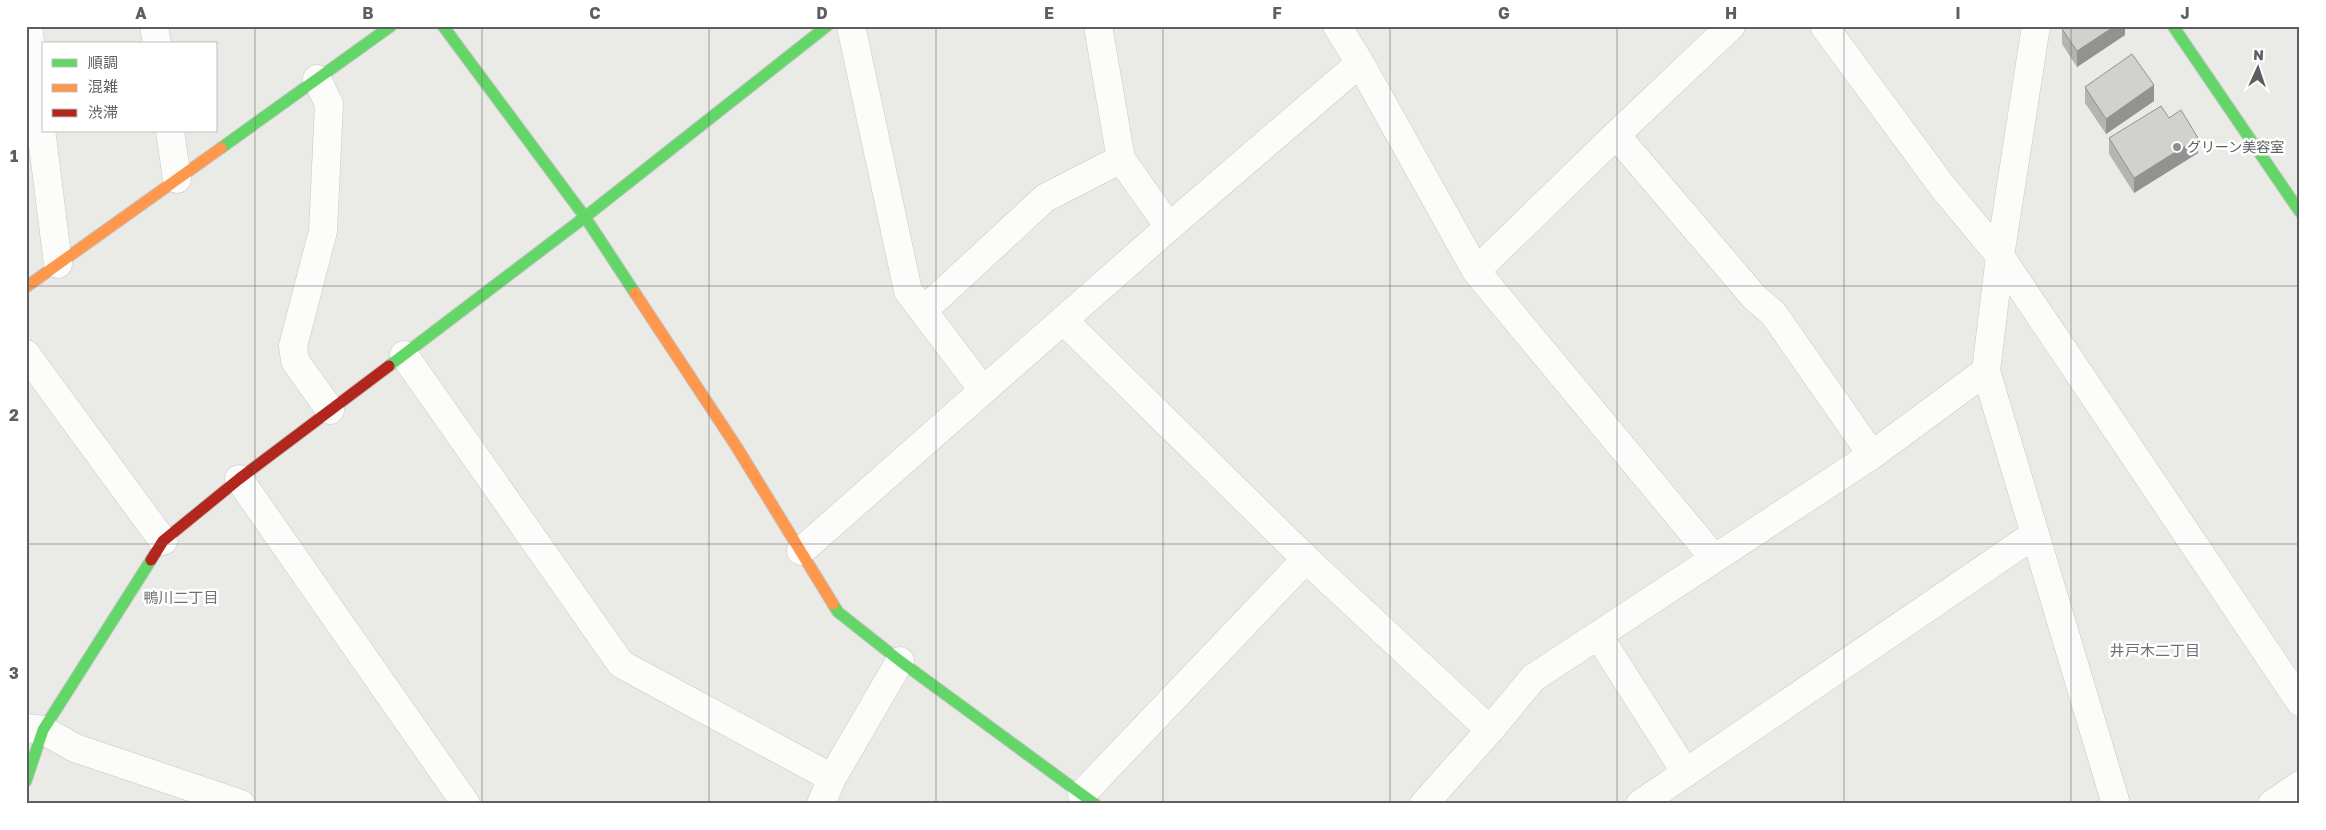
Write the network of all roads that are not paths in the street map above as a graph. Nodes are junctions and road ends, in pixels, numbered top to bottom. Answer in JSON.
{"nodes":[{"id":1,"x":28,"y":26,"type":"edge"},
{"id":2,"x":154,"y":26,"type":"edge"},
{"id":3,"x":391,"y":26,"type":"edge"},
{"id":4,"x":443,"y":26,"type":"edge"},
{"id":5,"x":827,"y":26,"type":"edge"},
{"id":6,"x":851,"y":26,"type":"edge"},
{"id":7,"x":1098,"y":26,"type":"edge"},
{"id":8,"x":1337,"y":26,"type":"edge"},
{"id":9,"x":1731,"y":26,"type":"edge"},
{"id":10,"x":1824,"y":26,"type":"edge"},
{"id":11,"x":2036,"y":26,"type":"edge"},
{"id":12,"x":2173,"y":26,"type":"edge"},
{"id":13,"x":157,"y":42,"type":"edge"},
{"id":14,"x":1360,"y":63,"type":"junction"},
{"id":15,"x":318,"y":79,"type":"junction"},
{"id":16,"x":170,"y":132,"type":"edge"},
{"id":17,"x":1616,"y":135,"type":"junction"},
{"id":18,"x":1121,"y":159,"type":"junction"},
{"id":19,"x":177,"y":179,"type":"junction"},
{"id":20,"x":2300,"y":212,"type":"edge"},
{"id":21,"x":585,"y":217,"type":"junction"},
{"id":22,"x":1169,"y":227,"type":"junction"},
{"id":23,"x":2000,"y":256,"type":"junction"},
{"id":24,"x":58,"y":264,"type":"junction"},
{"id":25,"x":1476,"y":271,"type":"junction"},
{"id":26,"x":26,"y":287,"type":"edge"},
{"id":27,"x":923,"y":311,"type":"junction"},
{"id":28,"x":1062,"y":320,"type":"junction"},
{"id":29,"x":26,"y":354,"type":"edge"},
{"id":30,"x":404,"y":355,"type":"junction"},
{"id":31,"x":1986,"y":371,"type":"junction"},
{"id":32,"x":983,"y":390,"type":"junction"},
{"id":33,"x":330,"y":410,"type":"junction"},
{"id":34,"x":1872,"y":456,"type":"junction"},
{"id":35,"x":239,"y":479,"type":"junction"},
{"id":36,"x":2035,"y":534,"type":"junction"},
{"id":37,"x":163,"y":541,"type":"junction"},
{"id":38,"x":801,"y":551,"type":"junction"},
{"id":39,"x":1714,"y":558,"type":"junction"},
{"id":40,"x":1306,"y":559,"type":"junction"},
{"id":41,"x":1598,"y":635,"type":"junction"},
{"id":42,"x":900,"y":661,"type":"junction"},
{"id":43,"x":2300,"y":702,"type":"edge"},
{"id":44,"x":34,"y":729,"type":"edge"},
{"id":45,"x":1490,"y":730,"type":"junction"},
{"id":46,"x":1686,"y":773,"type":"junction"},
{"id":47,"x":832,"y":778,"type":"junction"},
{"id":48,"x":26,"y":780,"type":"edge"},
{"id":49,"x":2300,"y":785,"type":"edge"},
{"id":50,"x":1088,"y":799,"type":"edge"},
{"id":51,"x":241,"y":804,"type":"edge"},
{"id":52,"x":466,"y":804,"type":"edge"},
{"id":53,"x":821,"y":804,"type":"edge"},
{"id":54,"x":1424,"y":804,"type":"edge"},
{"id":55,"x":1640,"y":804,"type":"edge"},
{"id":56,"x":2116,"y":804,"type":"edge"},
{"id":57,"x":2272,"y":804,"type":"edge"}],
"edges":[{"from":1,"to":24,"type":"street"},
{"from":2,"to":13,"type":"street"},
{"from":3,"to":15,"type":"street"},
{"from":4,"to":21,"type":"street"},
{"from":5,"to":21,"type":"street"},
{"from":6,"to":27,"type":"street"},
{"from":7,"to":18,"type":"street"},
{"from":8,"to":14,"type":"street"},
{"from":9,"to":17,"type":"street"},
{"from":10,"to":23,"type":"street"},
{"from":11,"to":23,"type":"street"},
{"from":12,"to":20,"type":"street"},
{"from":14,"to":22,"type":"street"},
{"from":14,"to":25,"type":"street"},
{"from":15,"to":19,"type":"street"},
{"from":15,"to":33,"type":"street"},
{"from":16,"to":19,"type":"street"},
{"from":17,"to":25,"type":"street"},
{"from":17,"to":34,"type":"street"},
{"from":18,"to":22,"type":"street"},
{"from":18,"to":27,"type":"street"},
{"from":19,"to":24,"type":"street"},
{"from":21,"to":30,"type":"street"},
{"from":21,"to":38,"type":"street"},
{"from":22,"to":28,"type":"street"},
{"from":23,"to":31,"type":"street"},
{"from":23,"to":43,"type":"street"},
{"from":24,"to":26,"type":"street"},
{"from":25,"to":39,"type":"street"},
{"from":27,"to":32,"type":"street"},
{"from":28,"to":32,"type":"street"},
{"from":28,"to":40,"type":"street"},
{"from":29,"to":37,"type":"street"},
{"from":30,"to":33,"type":"street"},
{"from":30,"to":47,"type":"street"},
{"from":31,"to":34,"type":"street"},
{"from":31,"to":36,"type":"street"},
{"from":32,"to":38,"type":"street"},
{"from":33,"to":35,"type":"street"},
{"from":34,"to":39,"type":"street"},
{"from":35,"to":37,"type":"street"},
{"from":35,"to":52,"type":"street"},
{"from":36,"to":46,"type":"street"},
{"from":36,"to":56,"type":"street"},
{"from":37,"to":44,"type":"street"},
{"from":38,"to":42,"type":"street"},
{"from":39,"to":41,"type":"street"},
{"from":40,"to":45,"type":"street"},
{"from":40,"to":50,"type":"street"},
{"from":41,"to":45,"type":"street"},
{"from":41,"to":46,"type":"street"},
{"from":42,"to":47,"type":"street"},
{"from":42,"to":50,"type":"street"},
{"from":44,"to":48,"type":"street"},
{"from":44,"to":51,"type":"street"},
{"from":45,"to":54,"type":"street"},
{"from":46,"to":55,"type":"street"},
{"from":47,"to":53,"type":"street"},
{"from":49,"to":57,"type":"street"}]}
